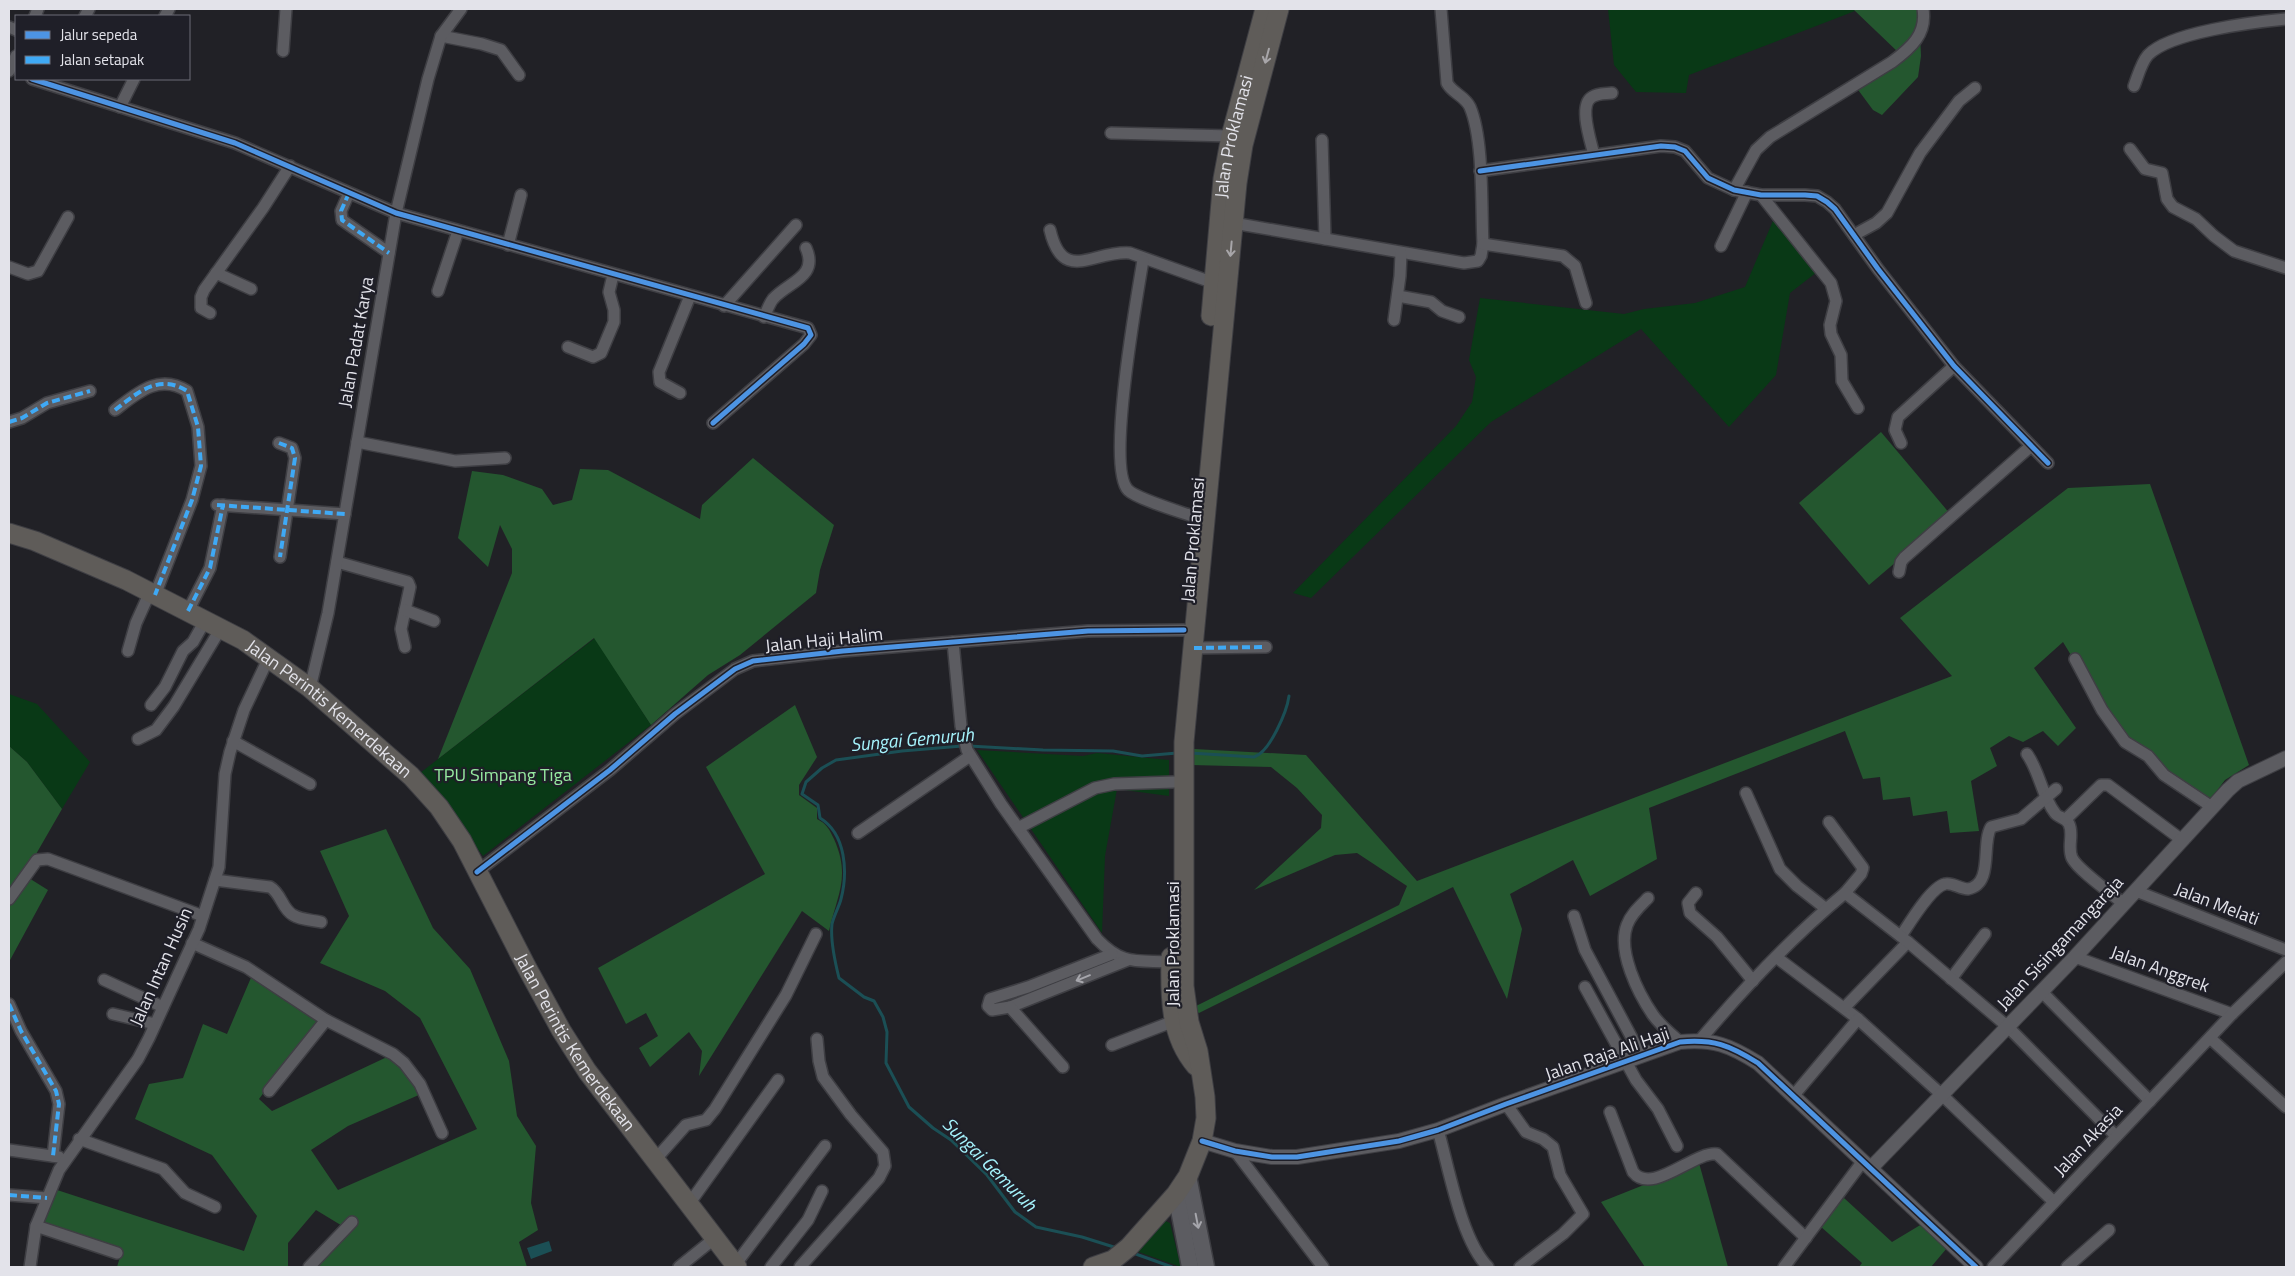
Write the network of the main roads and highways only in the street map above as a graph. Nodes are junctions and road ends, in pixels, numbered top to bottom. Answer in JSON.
{"nodes":[{"id":1,"x":1265,"y":9,"type":"edge"},
{"id":2,"x":1279,"y":9,"type":"edge"},
{"id":3,"x":1217,"y":325,"type":"junction"},
{"id":4,"x":9,"y":533,"type":"edge"},
{"id":5,"x":1183,"y":699,"type":"junction"},
{"id":6,"x":1179,"y":783,"type":"junction"},
{"id":7,"x":1177,"y":986,"type":"junction"},
{"id":8,"x":1199,"y":1069,"type":"junction"},
{"id":9,"x":1188,"y":1176,"type":"junction"},
{"id":10,"x":1176,"y":1194,"type":"junction"},
{"id":11,"x":736,"y":1266,"type":"edge"},
{"id":12,"x":1093,"y":1267,"type":"edge"},
{"id":13,"x":1190,"y":1267,"type":"edge"},
{"id":14,"x":1206,"y":1267,"type":"edge"}],
"edges":[{"from":1,"to":3,"type":"highway","name":"Jalan Proklamasi"},
{"from":2,"to":3,"type":"highway","name":"Jalan Proklamasi","one_way":true},
{"from":3,"to":5,"type":"highway","name":"Jalan Proklamasi"},
{"from":3,"to":5,"type":"highway","name":"Jalan Proklamasi"},
{"from":4,"to":11,"type":"highway","name":"Jalan Perintis Kemerdekaan"},
{"from":5,"to":6,"type":"highway","name":"Jalan Proklamasi"},
{"from":6,"to":7,"type":"highway","name":"Jalan Proklamasi"},
{"from":6,"to":7,"type":"highway","name":"Jalan Proklamasi"},
{"from":7,"to":8,"type":"highway","name":"Jalan Proklamasi"},
{"from":7,"to":8,"type":"highway","name":"Jalan Proklamasi"},
{"from":8,"to":9,"type":"highway","name":"Jalan Proklamasi"},
{"from":9,"to":10,"type":"highway","name":"Jalan Proklamasi"},
{"from":9,"to":14,"type":"main road","one_way":true},
{"from":10,"to":12,"type":"highway","name":"Jalan Proklamasi"},
{"from":10,"to":13,"type":"main road"}]}
